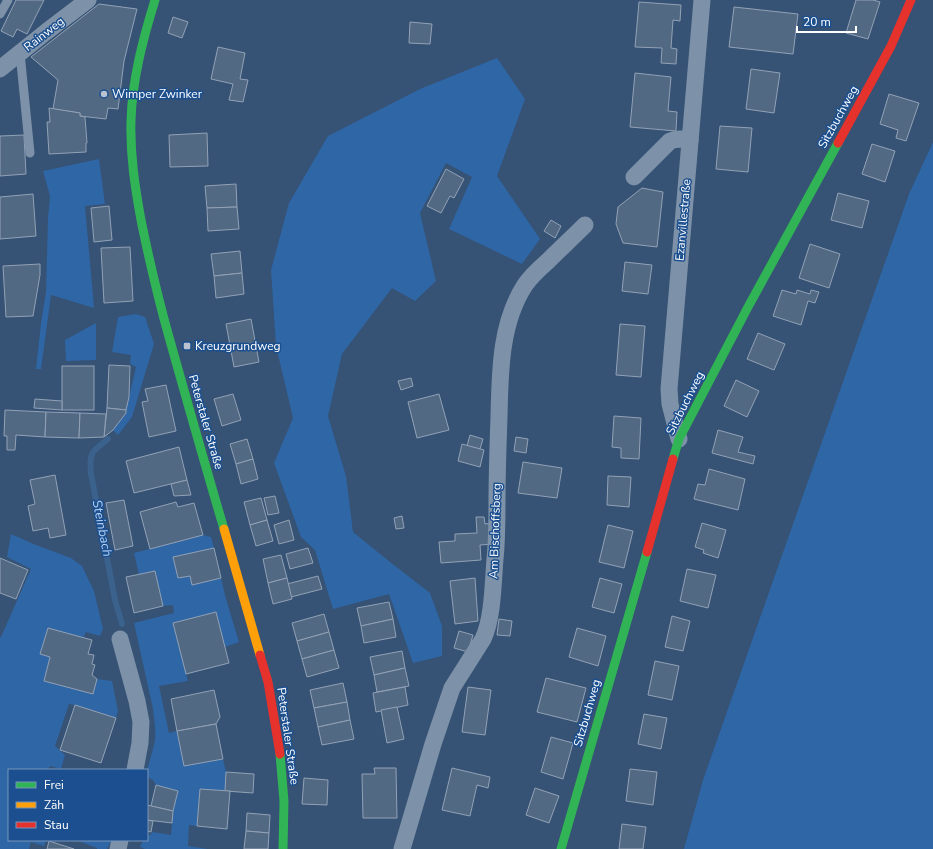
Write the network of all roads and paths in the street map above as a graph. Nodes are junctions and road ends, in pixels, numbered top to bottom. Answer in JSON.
{"nodes":[{"id":1,"x":8,"y":0,"type":"edge"},
{"id":2,"x":88,"y":0,"type":"edge"},
{"id":3,"x":155,"y":0,"type":"edge"},
{"id":4,"x":702,"y":0,"type":"edge"},
{"id":5,"x":910,"y":0,"type":"edge"},
{"id":6,"x":0,"y":14,"type":"edge"},
{"id":7,"x":20,"y":53,"type":"junction"},
{"id":8,"x":0,"y":70,"type":"edge"},
{"id":9,"x":690,"y":140,"type":"junction"},
{"id":10,"x":30,"y":153,"type":"dead end"},
{"id":11,"x":634,"y":177,"type":"dead end"},
{"id":12,"x":585,"y":225,"type":"dead end"},
{"id":13,"x":679,"y":439,"type":"junction"},
{"id":14,"x":120,"y":639,"type":"dead end"},
{"id":15,"x":135,"y":769,"type":"edge"},
{"id":16,"x":283,"y":849,"type":"edge"},
{"id":17,"x":402,"y":849,"type":"edge"},
{"id":18,"x":561,"y":849,"type":"edge"}],
"edges":[{"from":1,"to":6,"type":"lane"},
{"from":2,"to":7,"type":"street","name":"Rainweg"},
{"from":3,"to":16,"type":"street","name":"Peterstaler Straße"},
{"from":4,"to":9,"type":"street","name":"Ezanvillestraße"},
{"from":5,"to":13,"type":"street","name":"Sitzbuchweg"},
{"from":7,"to":8,"type":"street","name":"Rainweg"},
{"from":7,"to":10,"type":"lane"},
{"from":9,"to":11,"type":"street"},
{"from":9,"to":13,"type":"street","name":"Ezanvillestraße"},
{"from":12,"to":17,"type":"street","name":"Am Bischoffsberg"},
{"from":13,"to":18,"type":"street","name":"Sitzbuchweg"},
{"from":14,"to":15,"type":"street"}]}
